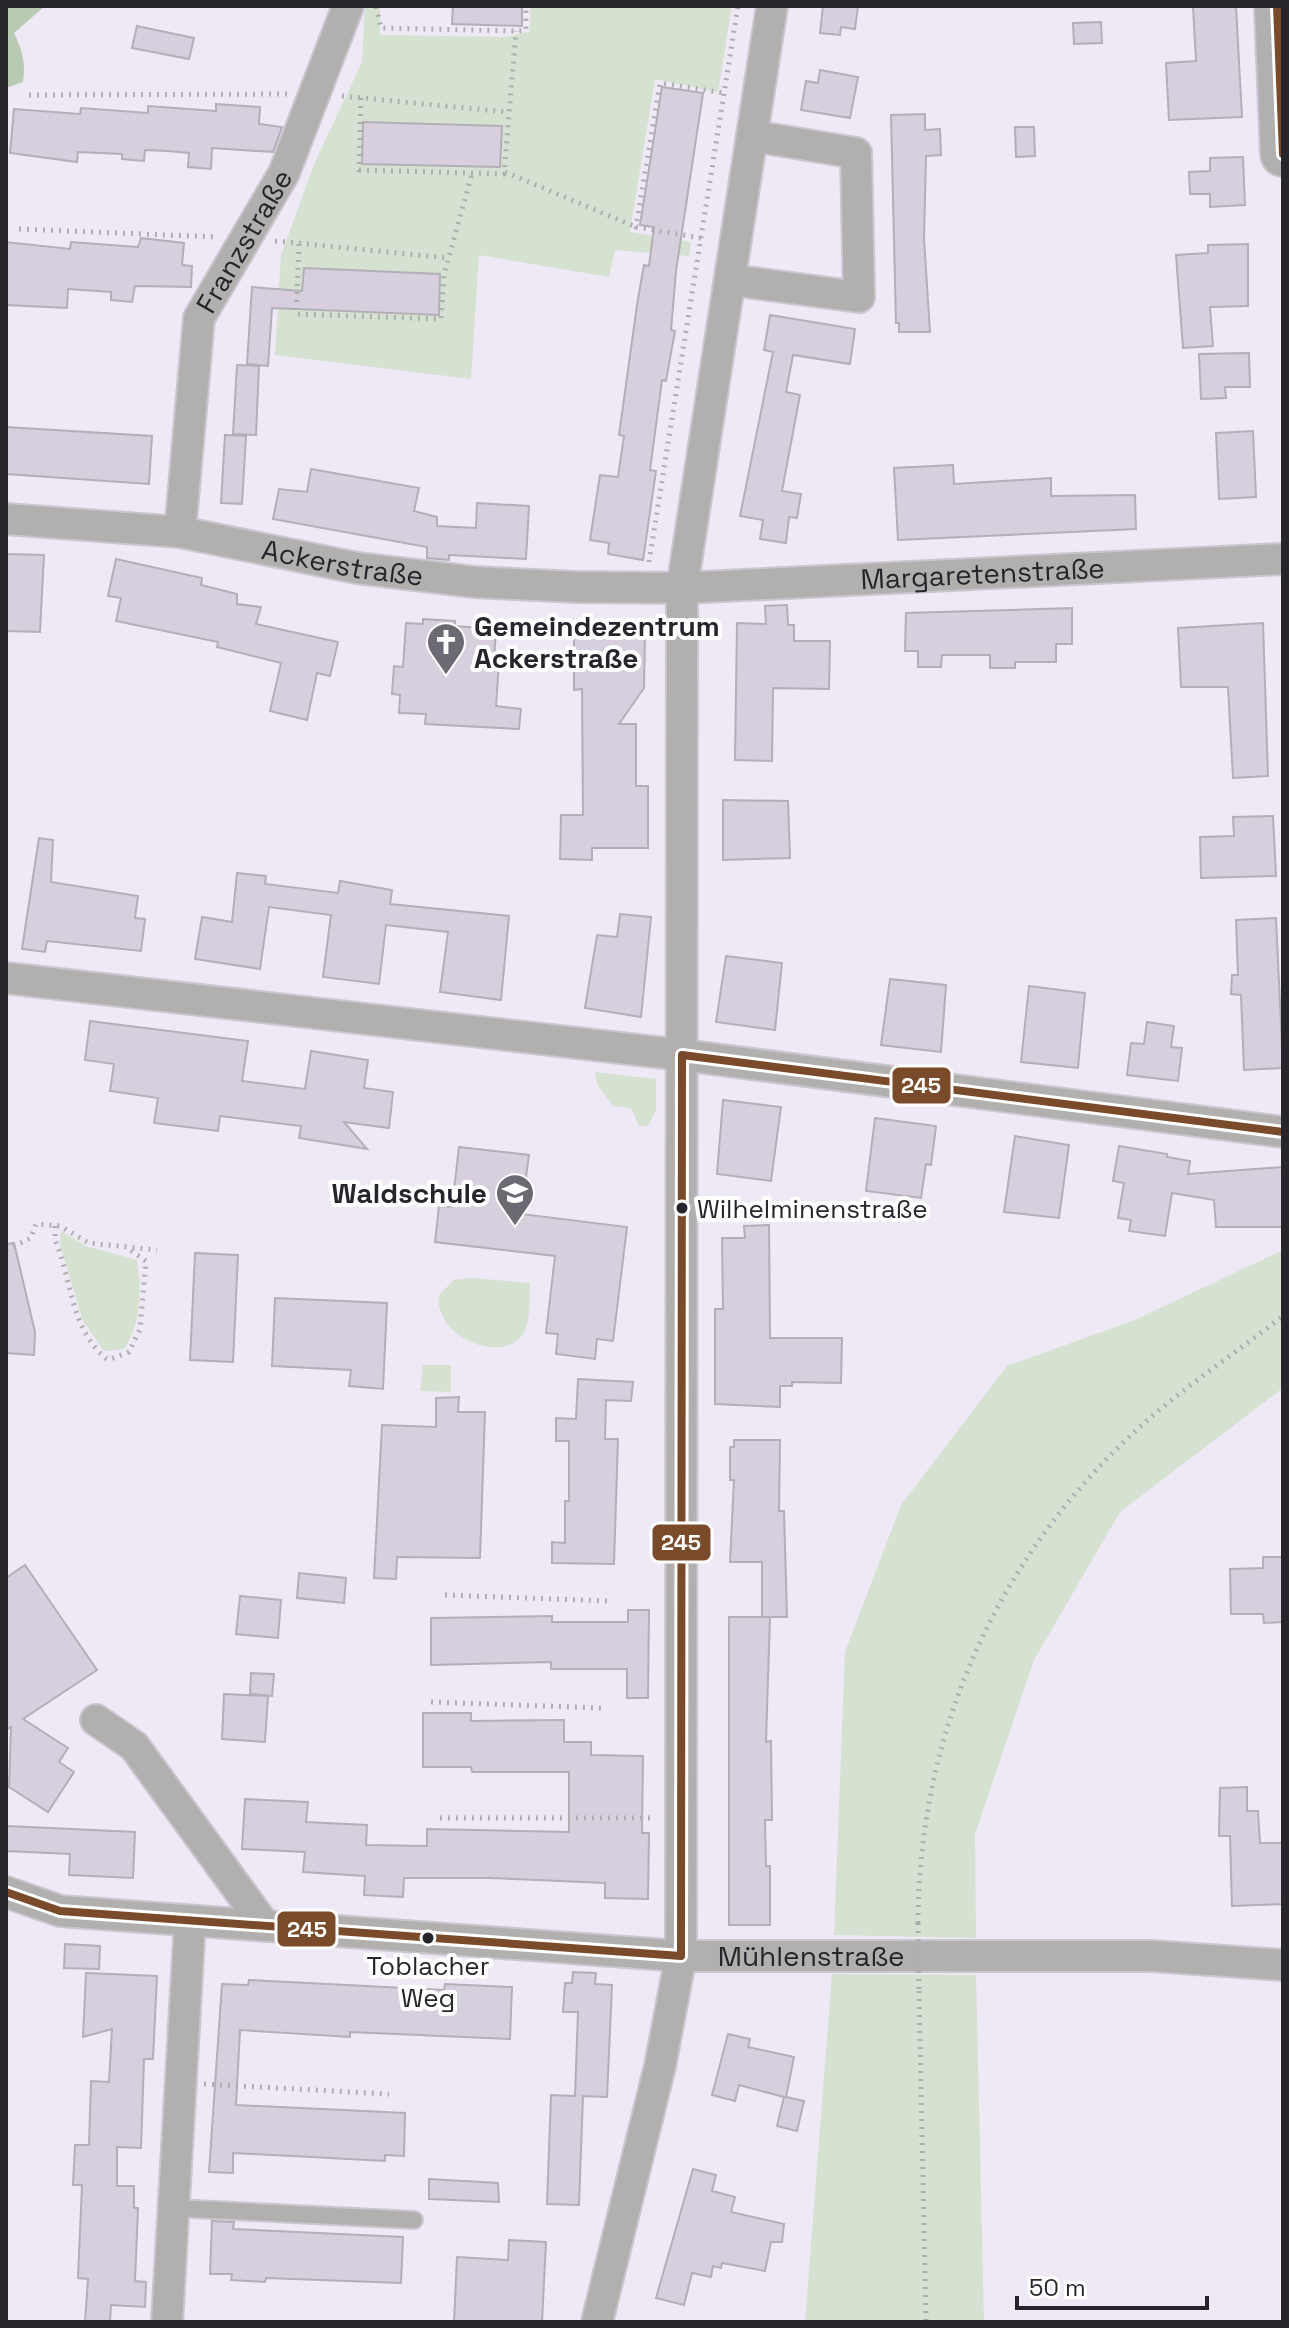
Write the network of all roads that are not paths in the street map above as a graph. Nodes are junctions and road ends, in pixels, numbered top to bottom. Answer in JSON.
{"nodes":[{"id":1,"x":348,"y":6,"type":"edge"},
{"id":2,"x":772,"y":6,"type":"edge"},
{"id":3,"x":1277,"y":6,"type":"edge"},
{"id":4,"x":753,"y":136,"type":"junction"},
{"id":5,"x":1283,"y":154,"type":"edge"},
{"id":6,"x":731,"y":280,"type":"junction"},
{"id":7,"x":6,"y":519,"type":"edge"},
{"id":8,"x":180,"y":532,"type":"junction"},
{"id":9,"x":1283,"y":559,"type":"edge"},
{"id":10,"x":682,"y":588,"type":"junction"},
{"id":11,"x":6,"y":978,"type":"edge"},
{"id":12,"x":682,"y":1055,"type":"junction"},
{"id":13,"x":1283,"y":1132,"type":"edge"},
{"id":14,"x":96,"y":1720,"type":"dead end"},
{"id":15,"x":6,"y":1892,"type":"edge"},
{"id":16,"x":190,"y":1921,"type":"junction"},
{"id":17,"x":265,"y":1926,"type":"junction"},
{"id":18,"x":681,"y":1956,"type":"junction"},
{"id":19,"x":1283,"y":1965,"type":"edge"},
{"id":20,"x":173,"y":2208,"type":"junction"},
{"id":21,"x":414,"y":2220,"type":"dead end"},
{"id":22,"x":167,"y":2322,"type":"edge"},
{"id":23,"x":597,"y":2322,"type":"edge"}],
"edges":[{"from":1,"to":8,"type":"street","name":"Franzstraße"},
{"from":2,"to":4,"type":"street"},
{"from":3,"to":5,"type":"street"},
{"from":4,"to":6,"type":"street"},
{"from":4,"to":6,"type":"street"},
{"from":6,"to":10,"type":"street"},
{"from":7,"to":8,"type":"street","name":"Ackerstraße"},
{"from":8,"to":10,"type":"street","name":"Ackerstraße"},
{"from":9,"to":10,"type":"street","name":"Margaretenstraße"},
{"from":10,"to":12,"type":"street"},
{"from":11,"to":12,"type":"street"},
{"from":12,"to":13,"type":"street"},
{"from":12,"to":18,"type":"street"},
{"from":14,"to":17,"type":"street"},
{"from":15,"to":16,"type":"street","name":"Mühlenstraße"},
{"from":16,"to":17,"type":"street","name":"Mühlenstraße"},
{"from":16,"to":20,"type":"street"},
{"from":17,"to":18,"type":"street","name":"Mühlenstraße"},
{"from":18,"to":19,"type":"street","name":"Mühlenstraße"},
{"from":18,"to":23,"type":"street"},
{"from":20,"to":21,"type":"lane"},
{"from":20,"to":22,"type":"street"}]}
